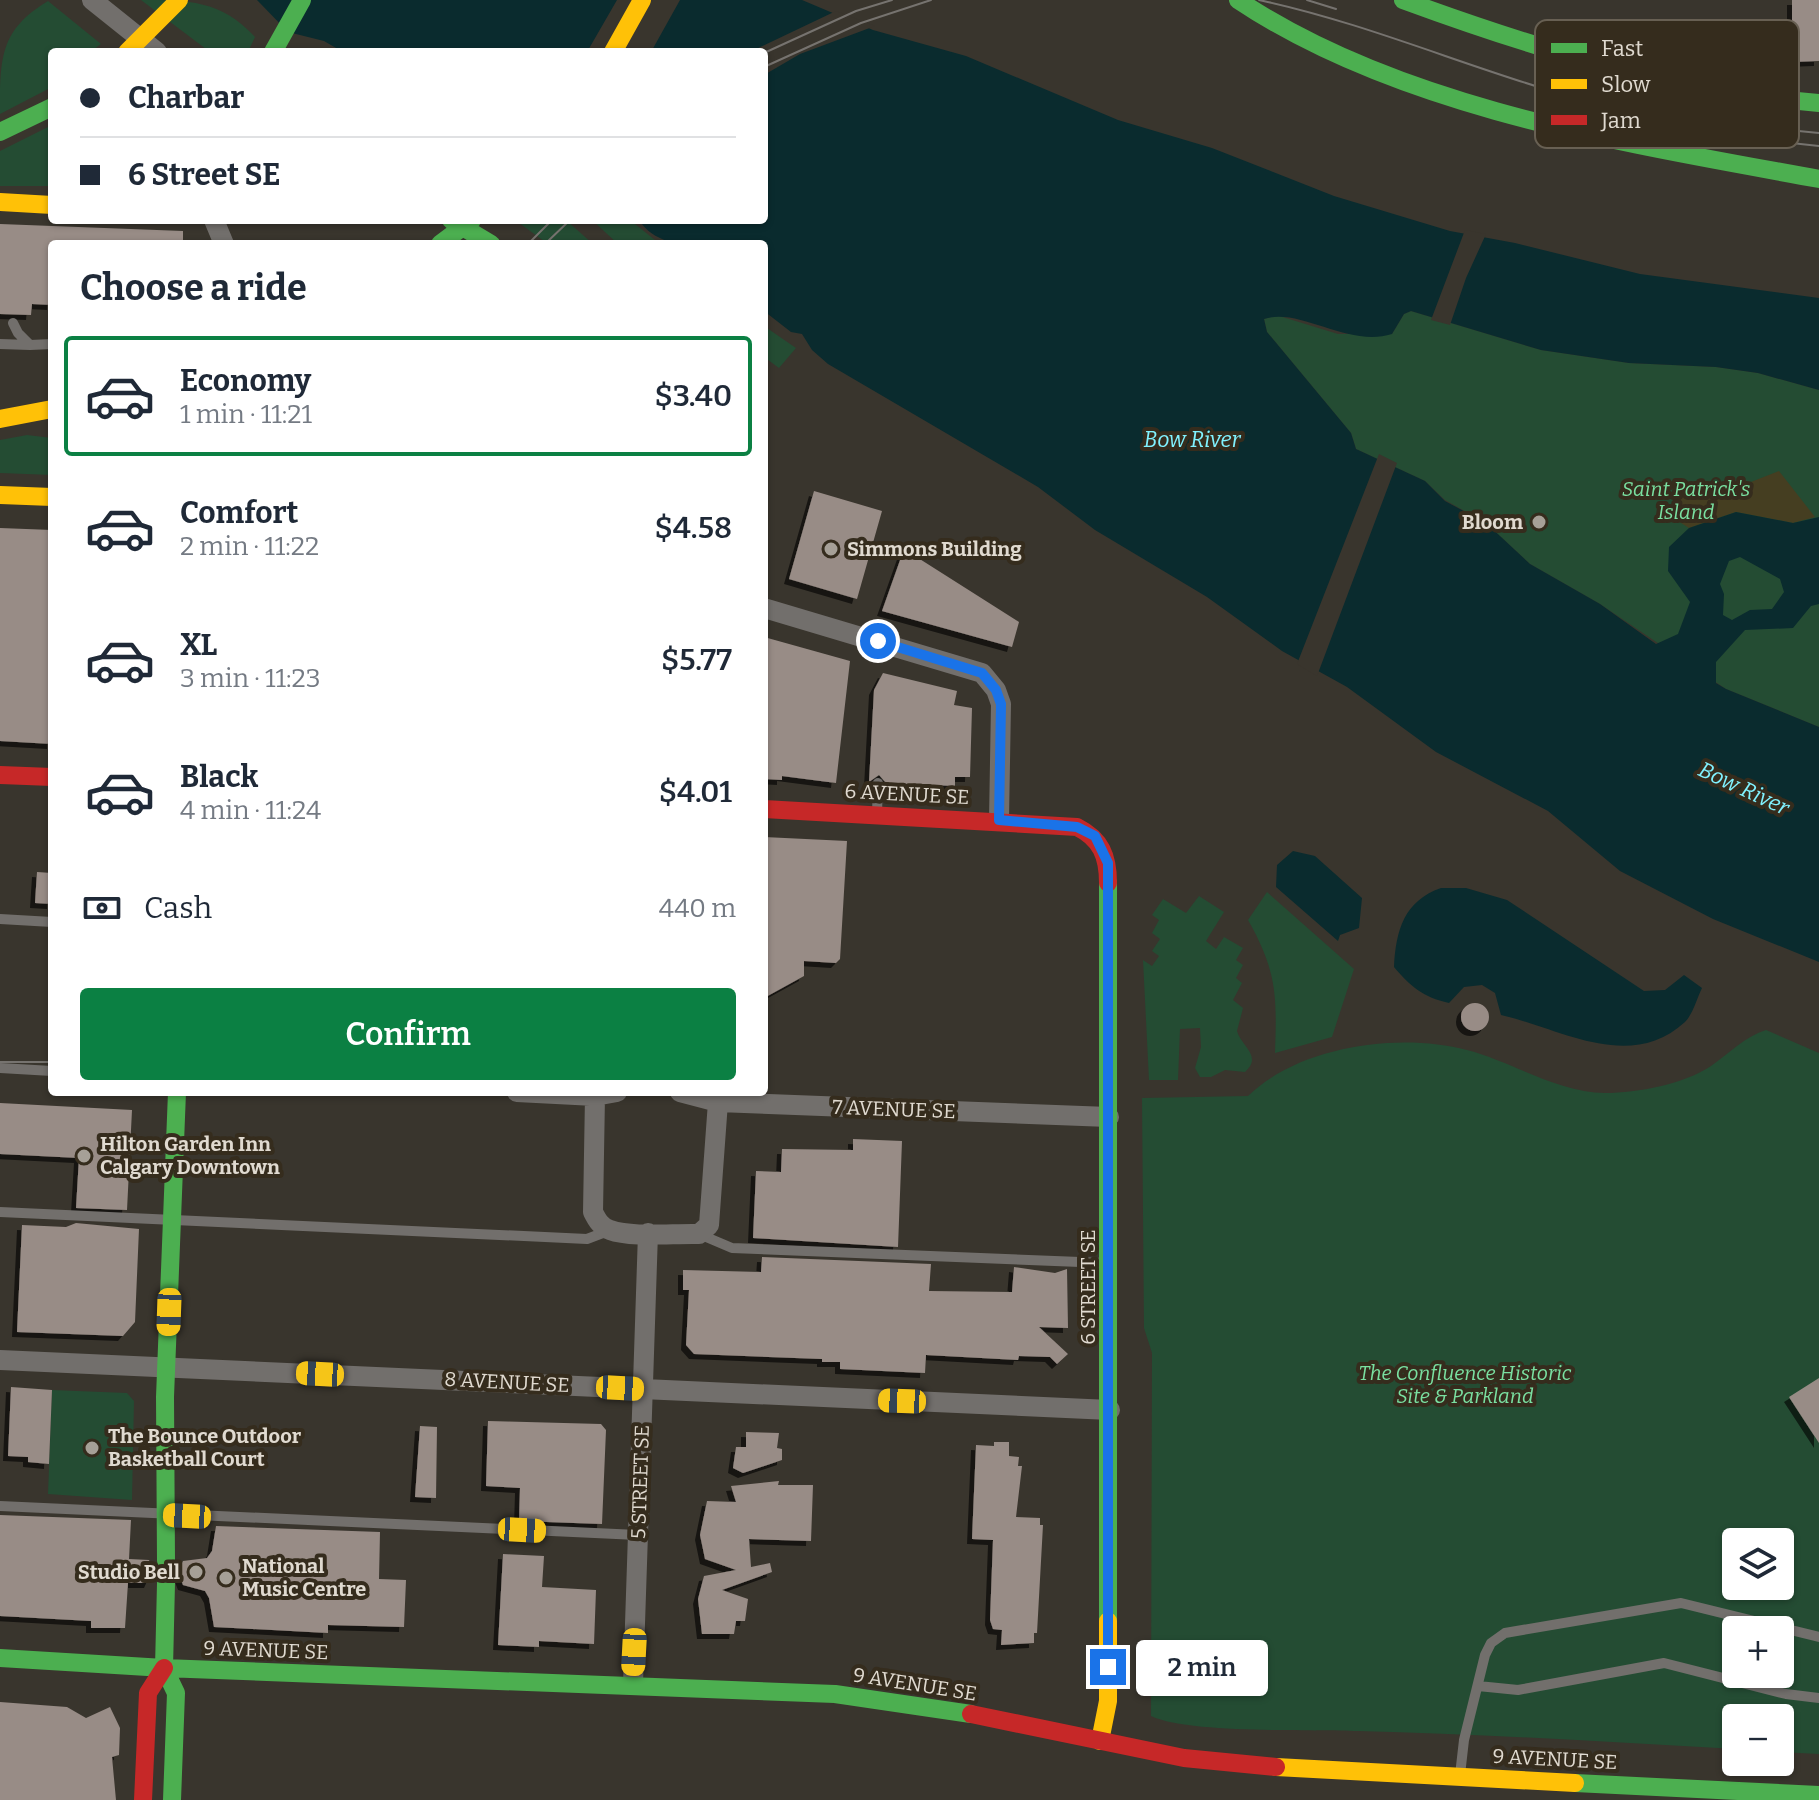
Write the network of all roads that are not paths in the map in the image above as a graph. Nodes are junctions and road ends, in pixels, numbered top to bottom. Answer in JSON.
{"nodes":[{"id":1,"x":92,"y":0,"type":"edge"},
{"id":2,"x":179,"y":0,"type":"edge"},
{"id":3,"x":302,"y":0,"type":"edge"},
{"id":4,"x":642,"y":0,"type":"edge"},
{"id":5,"x":1238,"y":0,"type":"edge"},
{"id":6,"x":1403,"y":0,"type":"edge"},
{"id":7,"x":1535,"y":46,"type":"edge"},
{"id":8,"x":131,"y":48,"type":"edge"},
{"id":9,"x":152,"y":48,"type":"edge"},
{"id":10,"x":275,"y":48,"type":"edge"},
{"id":11,"x":615,"y":48,"type":"edge"},
{"id":12,"x":1799,"y":102,"type":"edge"},
{"id":13,"x":1819,"y":103,"type":"edge"},
{"id":14,"x":48,"y":109,"type":"edge"},
{"id":15,"x":1535,"y":118,"type":"edge"},
{"id":16,"x":0,"y":132,"type":"edge"},
{"id":17,"x":1657,"y":148,"type":"edge"},
{"id":18,"x":1819,"y":179,"type":"edge"},
{"id":19,"x":0,"y":202,"type":"edge"},
{"id":20,"x":48,"y":205,"type":"edge"},
{"id":21,"x":458,"y":224,"type":"edge"},
{"id":22,"x":467,"y":224,"type":"edge"},
{"id":23,"x":445,"y":240,"type":"edge"},
{"id":24,"x":484,"y":240,"type":"edge"},
{"id":25,"x":13,"y":323,"type":"dead end"},
{"id":26,"x":0,"y":344,"type":"edge"},
{"id":27,"x":48,"y":344,"type":"edge"},
{"id":28,"x":30,"y":345,"type":"junction"},
{"id":29,"x":48,"y":410,"type":"edge"},
{"id":30,"x":0,"y":419,"type":"edge"},
{"id":31,"x":0,"y":495,"type":"edge"},
{"id":32,"x":48,"y":497,"type":"edge"},
{"id":33,"x":768,"y":609,"type":"edge"},
{"id":34,"x":0,"y":775,"type":"edge"},
{"id":35,"x":48,"y":777,"type":"edge"},
{"id":36,"x":878,"y":783,"type":"dead end"},
{"id":37,"x":768,"y":809,"type":"edge"},
{"id":38,"x":877,"y":815,"type":"junction"},
{"id":39,"x":999,"y":820,"type":"junction"},
{"id":40,"x":1095,"y":836,"type":"joint"},
{"id":41,"x":0,"y":919,"type":"edge"},
{"id":42,"x":48,"y":922,"type":"edge"},
{"id":43,"x":0,"y":1068,"type":"edge"},
{"id":44,"x":48,"y":1071,"type":"edge"},
{"id":45,"x":177,"y":1096,"type":"edge"},
{"id":46,"x":595,"y":1096,"type":"edge"},
{"id":47,"x":695,"y":1096,"type":"edge"},
{"id":48,"x":718,"y":1102,"type":"junction"},
{"id":49,"x":1109,"y":1117,"type":"junction"},
{"id":50,"x":0,"y":1212,"type":"edge"},
{"id":51,"x":172,"y":1219,"type":"junction"},
{"id":52,"x":610,"y":1230,"type":"junction"},
{"id":53,"x":648,"y":1233,"type":"junction"},
{"id":54,"x":699,"y":1234,"type":"junction"},
{"id":55,"x":1110,"y":1264,"type":"junction"},
{"id":56,"x":0,"y":1360,"type":"edge"},
{"id":57,"x":166,"y":1367,"type":"junction"},
{"id":58,"x":645,"y":1389,"type":"junction"},
{"id":59,"x":1110,"y":1410,"type":"junction"},
{"id":60,"x":0,"y":1506,"type":"edge"},
{"id":61,"x":167,"y":1515,"type":"junction"},
{"id":62,"x":638,"y":1535,"type":"junction"},
{"id":63,"x":166,"y":1561,"type":"dead end"},
{"id":64,"x":166,"y":1583,"type":"dead end"},
{"id":65,"x":1819,"y":1637,"type":"edge"},
{"id":66,"x":0,"y":1658,"type":"edge"},
{"id":67,"x":164,"y":1668,"type":"junction"},
{"id":68,"x":633,"y":1684,"type":"junction"},
{"id":69,"x":1478,"y":1686,"type":"junction"},
{"id":70,"x":1819,"y":1698,"type":"edge"},
{"id":71,"x":1100,"y":1741,"type":"junction"},
{"id":72,"x":1460,"y":1776,"type":"junction"},
{"id":73,"x":1819,"y":1795,"type":"edge"},
{"id":74,"x":143,"y":1800,"type":"edge"},
{"id":75,"x":172,"y":1800,"type":"edge"}],
"edges":[{"from":1,"to":9,"type":"street"},
{"from":2,"to":8,"type":"main road","bridge":true},
{"from":3,"to":10,"type":"main road"},
{"from":4,"to":11,"type":"main road"},
{"from":5,"to":15,"type":"main road"},
{"from":6,"to":7,"type":"main road"},
{"from":12,"to":13,"type":"main road"},
{"from":14,"to":16,"type":"main road"},
{"from":17,"to":18,"type":"main road"},
{"from":19,"to":20,"type":"main road"},
{"from":21,"to":24,"type":"main road"},
{"from":22,"to":23,"type":"main road","bridge":true},
{"from":25,"to":28,"type":"lane"},
{"from":26,"to":28,"type":"lane"},
{"from":27,"to":28,"type":"lane"},
{"from":29,"to":30,"type":"main road"},
{"from":31,"to":32,"type":"main road"},
{"from":33,"to":39,"type":"street"},
{"from":34,"to":35,"type":"main road"},
{"from":36,"to":38,"type":"lane"},
{"from":37,"to":38,"type":"main road","name":"6 AVENUE SE"},
{"from":38,"to":39,"type":"main road","name":"6 AVENUE SE"},
{"from":39,"to":40,"type":"main road","name":"6 AVENUE SE"},
{"from":40,"to":49,"type":"main road","name":"6 STREET SE"},
{"from":41,"to":42,"type":"lane"},
{"from":43,"to":44,"type":"lane"},
{"from":45,"to":51,"type":"main road"},
{"from":46,"to":52,"type":"street"},
{"from":47,"to":48,"type":"street","name":"7 AVENUE SE"},
{"from":48,"to":49,"type":"street","name":"7 AVENUE SE"},
{"from":48,"to":54,"type":"street"},
{"from":49,"to":55,"type":"main road","name":"6 STREET SE"},
{"from":50,"to":51,"type":"lane"},
{"from":51,"to":52,"type":"lane"},
{"from":51,"to":57,"type":"main road"},
{"from":52,"to":53,"type":"street"},
{"from":53,"to":54,"type":"street"},
{"from":53,"to":58,"type":"street","name":"5 STREET SE"},
{"from":54,"to":55,"type":"lane"},
{"from":55,"to":59,"type":"main road","name":"6 STREET SE"},
{"from":56,"to":57,"type":"street","name":"8 AVENUE SE"},
{"from":57,"to":58,"type":"street","name":"8 AVENUE SE"},
{"from":57,"to":61,"type":"main road"},
{"from":58,"to":59,"type":"street","name":"8 AVENUE SE"},
{"from":58,"to":62,"type":"street","name":"5 STREET SE"},
{"from":59,"to":71,"type":"main road","name":"6 STREET SE"},
{"from":60,"to":61,"type":"lane"},
{"from":61,"to":62,"type":"lane"},
{"from":61,"to":63,"type":"main road"},
{"from":62,"to":68,"type":"street","name":"5 STREET SE"},
{"from":64,"to":67,"type":"main road"},
{"from":65,"to":69,"type":"lane"},
{"from":66,"to":67,"type":"main road","name":"9 AVENUE SE"},
{"from":67,"to":68,"type":"main road","name":"9 AVENUE SE"},
{"from":67,"to":74,"type":"main road"},
{"from":67,"to":75,"type":"main road"},
{"from":68,"to":71,"type":"main road","name":"9 AVENUE SE"},
{"from":69,"to":70,"type":"lane"},
{"from":69,"to":72,"type":"lane"},
{"from":71,"to":72,"type":"main road","name":"9 AVENUE SE"},
{"from":72,"to":73,"type":"main road","name":"9 AVENUE SE"}]}
